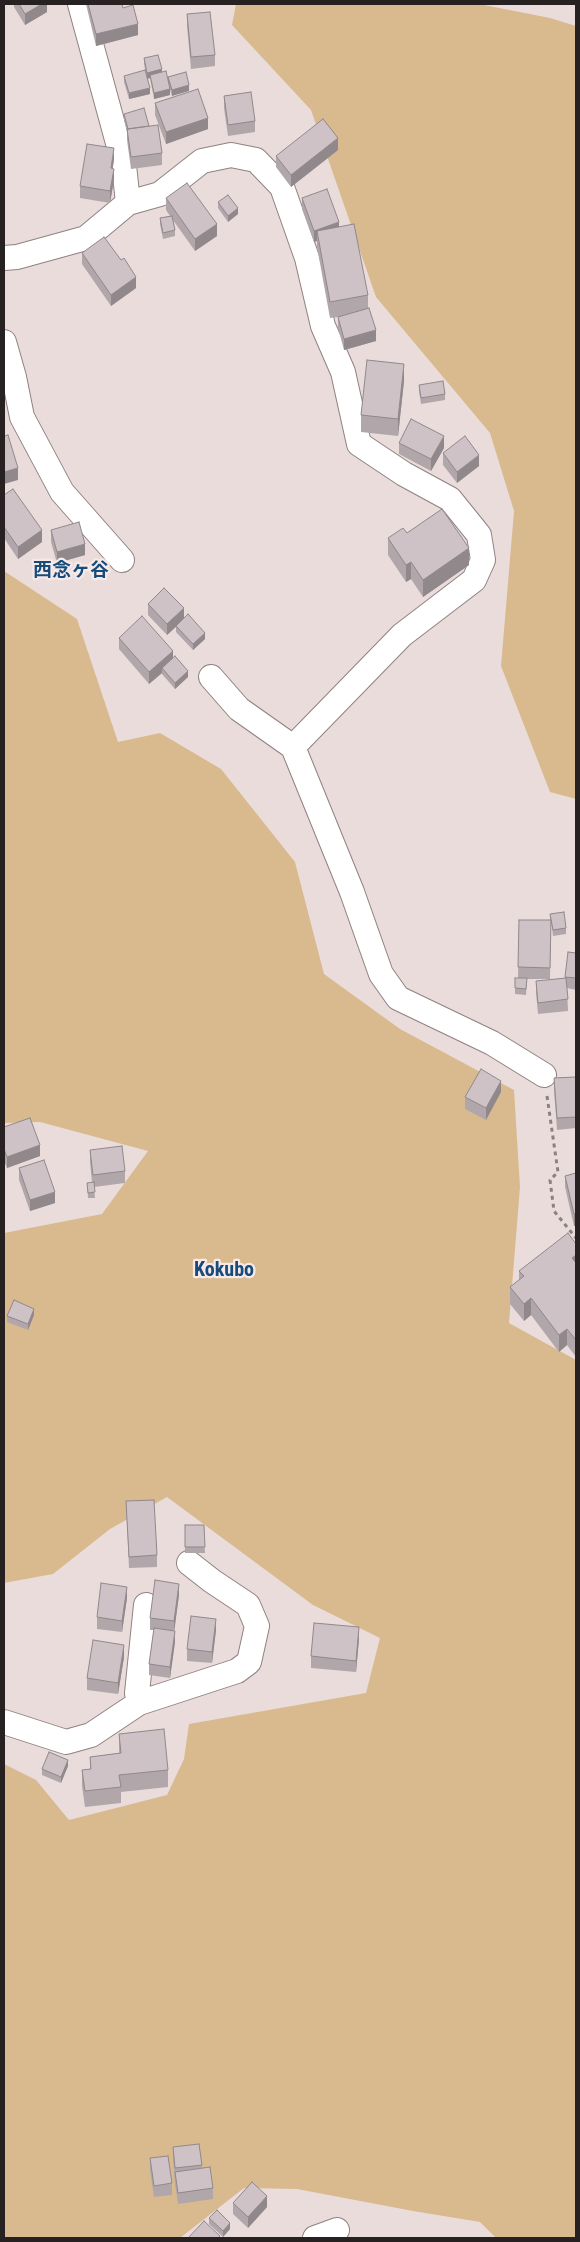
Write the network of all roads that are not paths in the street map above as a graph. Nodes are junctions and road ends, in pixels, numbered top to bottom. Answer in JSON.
{"nodes":[{"id":1,"x":80,"y":4,"type":"edge"},
{"id":2,"x":128,"y":203,"type":"junction"},
{"id":3,"x":4,"y":258,"type":"edge"},
{"id":4,"x":4,"y":342,"type":"edge"},
{"id":5,"x":122,"y":560,"type":"dead end"},
{"id":6,"x":211,"y":677,"type":"dead end"},
{"id":7,"x":293,"y":748,"type":"junction"},
{"id":8,"x":544,"y":1075,"type":"road end"},
{"id":9,"x":189,"y":1563,"type":"dead end"},
{"id":10,"x":146,"y":1605,"type":"dead end"},
{"id":11,"x":139,"y":1703,"type":"junction"},
{"id":12,"x":4,"y":1722,"type":"edge"},
{"id":13,"x":337,"y":2230,"type":"dead end"},
{"id":14,"x":315,"y":2238,"type":"edge"}],
"edges":[{"from":1,"to":2,"type":"street"},
{"from":2,"to":3,"type":"street"},
{"from":2,"to":7,"type":"street"},
{"from":4,"to":5,"type":"street"},
{"from":6,"to":7,"type":"street"},
{"from":7,"to":8,"type":"street"},
{"from":9,"to":11,"type":"street"},
{"from":10,"to":11,"type":"street"},
{"from":11,"to":12,"type":"street"},
{"from":13,"to":14,"type":"street"}]}
